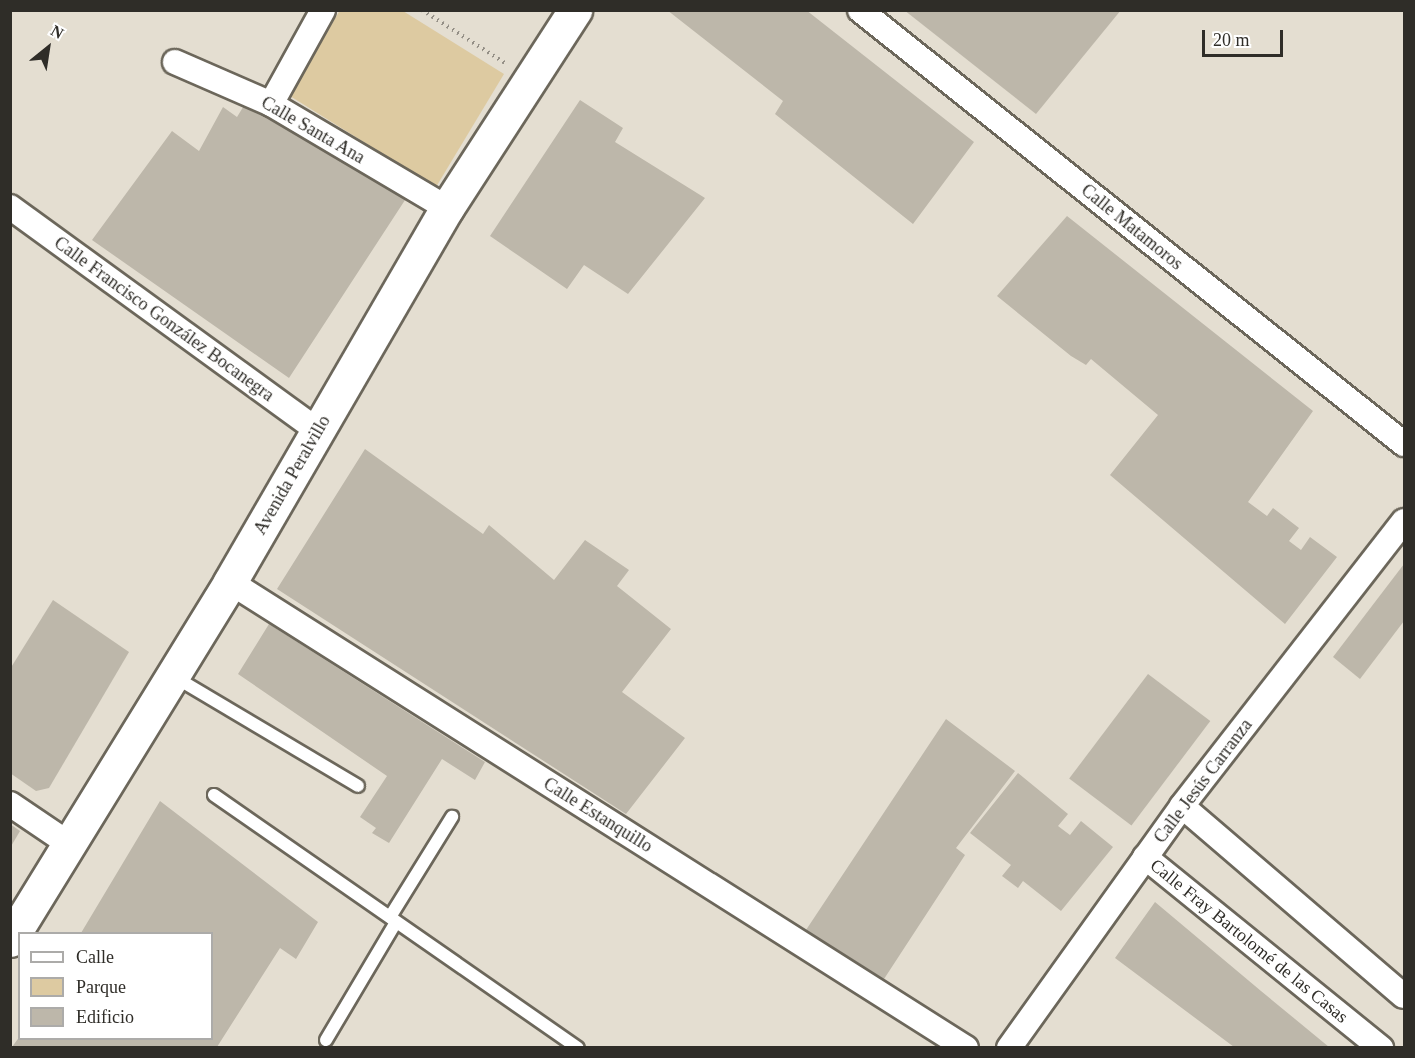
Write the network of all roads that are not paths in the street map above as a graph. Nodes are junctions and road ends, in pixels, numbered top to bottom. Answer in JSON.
{"nodes":[{"id":1,"x":323,"y":10,"type":"edge"},
{"id":2,"x":575,"y":10,"type":"edge"},
{"id":3,"x":860,"y":10,"type":"edge"},
{"id":4,"x":175,"y":62,"type":"dead end"},
{"id":5,"x":271,"y":104,"type":"junction"},
{"id":6,"x":10,"y":207,"type":"edge"},
{"id":7,"x":447,"y":208,"type":"junction"},
{"id":8,"x":318,"y":431,"type":"junction"},
{"id":9,"x":1404,"y":444,"type":"edge"},
{"id":10,"x":1404,"y":521,"type":"edge"},
{"id":11,"x":230,"y":582,"type":"junction"},
{"id":12,"x":172,"y":676,"type":"junction"},
{"id":13,"x":358,"y":786,"type":"dead end"},
{"id":14,"x":214,"y":795,"type":"dead end"},
{"id":15,"x":10,"y":804,"type":"edge"},
{"id":16,"x":1182,"y":806,"type":"junction"},
{"id":17,"x":452,"y":817,"type":"dead end"},
{"id":18,"x":69,"y":844,"type":"junction"},
{"id":19,"x":1145,"y":857,"type":"junction"},
{"id":20,"x":393,"y":919,"type":"junction"},
{"id":21,"x":10,"y":940,"type":"edge"},
{"id":22,"x":1404,"y":996,"type":"edge"},
{"id":23,"x":326,"y":1040,"type":"dead end"},
{"id":24,"x":578,"y":1047,"type":"edge"},
{"id":25,"x":966,"y":1047,"type":"edge"},
{"id":26,"x":1009,"y":1047,"type":"edge"},
{"id":27,"x":1381,"y":1047,"type":"edge"}],
"edges":[{"from":1,"to":5,"type":"street"},
{"from":2,"to":7,"type":"street","name":"Avenida Peralvillo"},
{"from":3,"to":9,"type":"street","name":"Calle Matamoros"},
{"from":4,"to":5,"type":"street","name":"Calle Santa Ana"},
{"from":5,"to":7,"type":"street","name":"Calle Santa Ana"},
{"from":6,"to":8,"type":"street","name":"Calle Francisco González Bocanegra"},
{"from":7,"to":8,"type":"street","name":"Avenida Peralvillo"},
{"from":8,"to":11,"type":"street","name":"Avenida Peralvillo"},
{"from":10,"to":16,"type":"street","name":"Calle Jesús Carranza"},
{"from":11,"to":12,"type":"street","name":"Avenida Peralvillo"},
{"from":11,"to":25,"type":"street","name":"Calle Estanquillo"},
{"from":12,"to":13,"type":"lane"},
{"from":12,"to":18,"type":"street","name":"Avenida Peralvillo"},
{"from":14,"to":20,"type":"lane"},
{"from":15,"to":18,"type":"street"},
{"from":16,"to":19,"type":"street","name":"Calle Jesús Carranza"},
{"from":16,"to":22,"type":"street"},
{"from":17,"to":20,"type":"lane"},
{"from":18,"to":21,"type":"street","name":"Avenida Peralvillo"},
{"from":19,"to":26,"type":"street","name":"Calle Jesús Carranza"},
{"from":19,"to":27,"type":"street","name":"Calle Fray Bartolomé de las Casas"},
{"from":20,"to":23,"type":"lane"},
{"from":20,"to":24,"type":"lane"}]}
